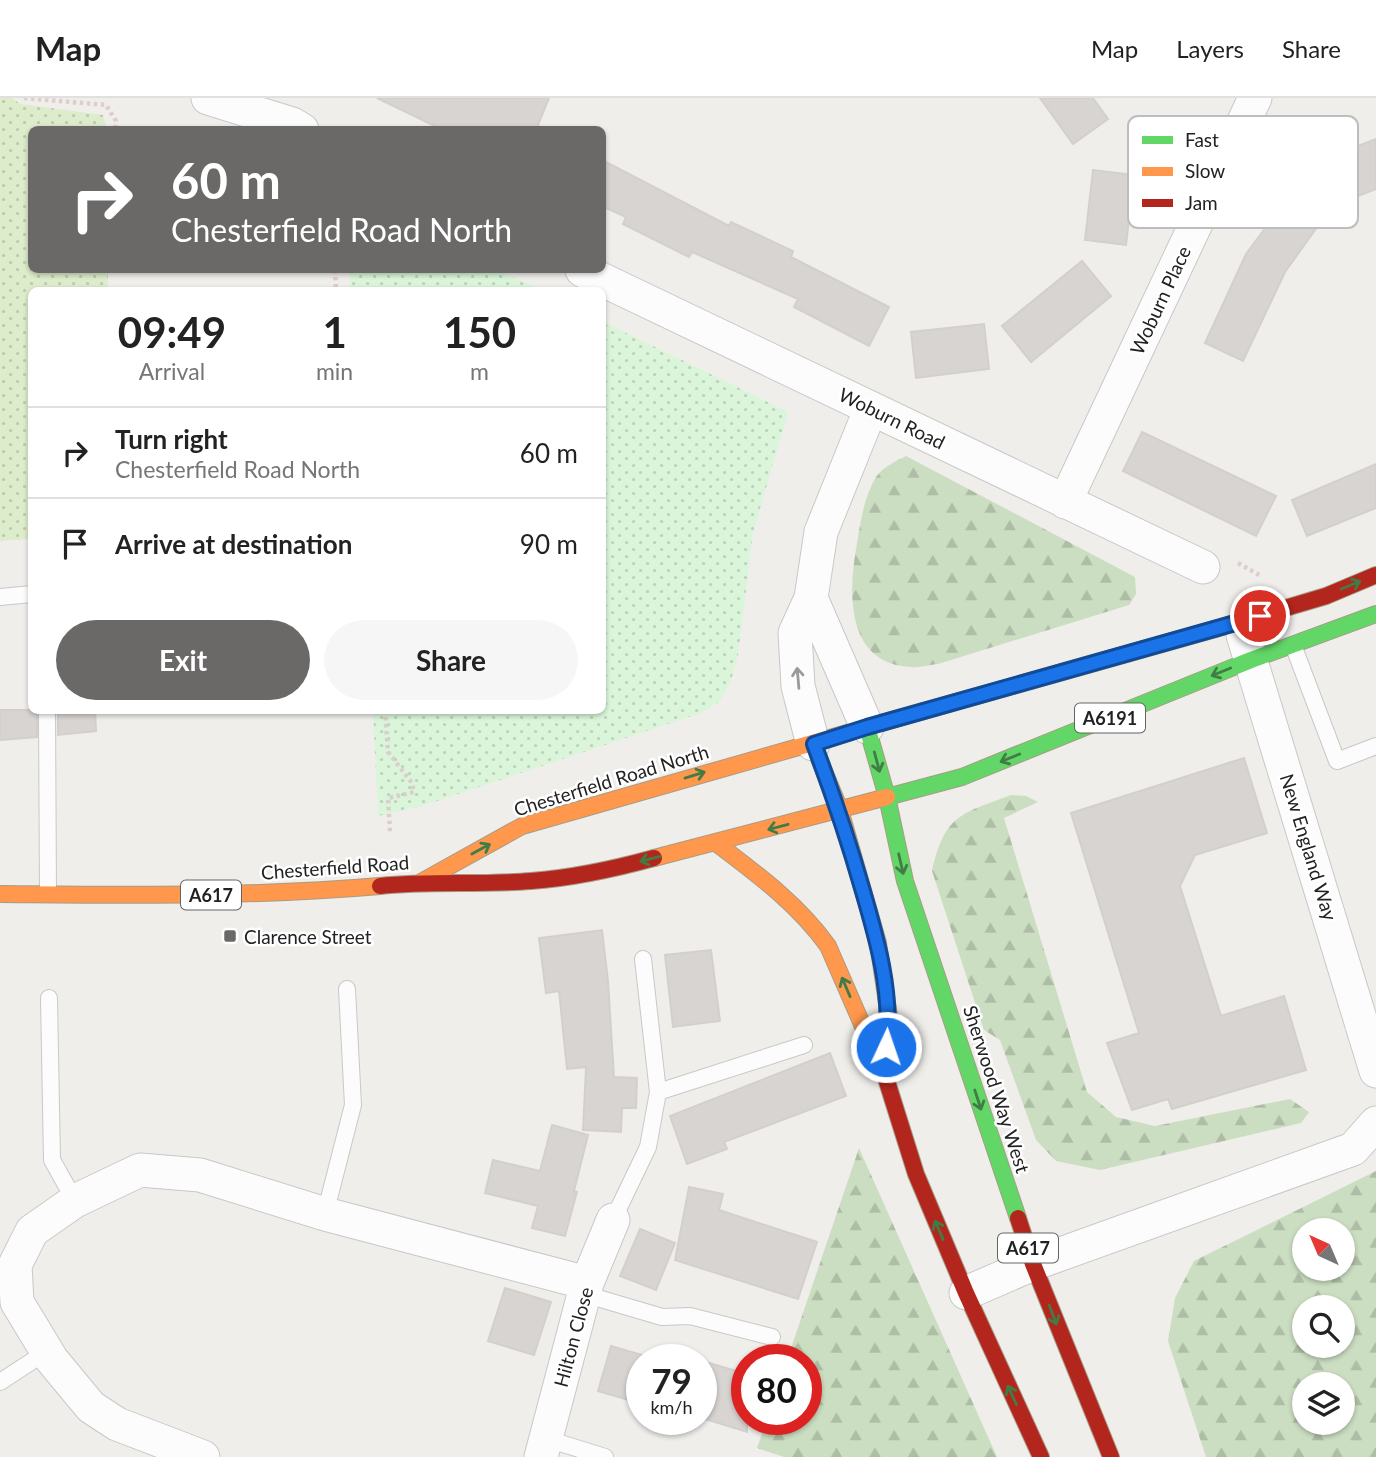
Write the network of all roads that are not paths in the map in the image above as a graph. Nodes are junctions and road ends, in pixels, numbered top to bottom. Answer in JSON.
{"nodes":[{"id":1,"x":208,"y":98,"type":"edge"},
{"id":2,"x":1255,"y":98,"type":"edge"},
{"id":3,"x":1247,"y":116,"type":"edge"},
{"id":4,"x":295,"y":126,"type":"edge"},
{"id":5,"x":1194,"y":228,"type":"edge"},
{"id":6,"x":588,"y":273,"type":"edge"},
{"id":7,"x":871,"y":408,"type":"junction"},
{"id":8,"x":1065,"y":502,"type":"junction"},
{"id":9,"x":1203,"y":567,"type":"dead end"},
{"id":10,"x":1376,"y":575,"type":"edge"},
{"id":11,"x":28,"y":594,"type":"edge"},
{"id":12,"x":0,"y":597,"type":"edge"},
{"id":13,"x":811,"y":598,"type":"junction"},
{"id":14,"x":1376,"y":614,"type":"edge"},
{"id":15,"x":1240,"y":622,"type":"junction"},
{"id":16,"x":1287,"y":627,"type":"junction"},
{"id":17,"x":1251,"y":660,"type":"junction"},
{"id":18,"x":47,"y":714,"type":"edge"},
{"id":19,"x":867,"y":727,"type":"junction"},
{"id":20,"x":814,"y":744,"type":"junction"},
{"id":21,"x":1376,"y":746,"type":"edge"},
{"id":22,"x":887,"y":797,"type":"junction"},
{"id":23,"x":840,"y":810,"type":"junction"},
{"id":24,"x":716,"y":843,"type":"junction"},
{"id":25,"x":421,"y":882,"type":"junction"},
{"id":26,"x":0,"y":894,"type":"edge"},
{"id":27,"x":48,"y":894,"type":"junction"},
{"id":28,"x":643,"y":959,"type":"dead end"},
{"id":29,"x":347,"y":989,"type":"dead end"},
{"id":30,"x":49,"y":998,"type":"dead end"},
{"id":31,"x":804,"y":1045,"type":"dead end"},
{"id":32,"x":1376,"y":1071,"type":"edge"},
{"id":33,"x":883,"y":1072,"type":"junction"},
{"id":34,"x":658,"y":1092,"type":"junction"},
{"id":35,"x":1376,"y":1123,"type":"edge"},
{"id":36,"x":75,"y":1201,"type":"junction"},
{"id":37,"x":325,"y":1214,"type":"junction"},
{"id":38,"x":614,"y":1220,"type":"joint"},
{"id":39,"x":7,"y":1263,"type":"edge"},
{"id":40,"x":1033,"y":1264,"type":"junction"},
{"id":41,"x":586,"y":1288,"type":"junction"},
{"id":42,"x":966,"y":1293,"type":"junction"},
{"id":43,"x":772,"y":1336,"type":"dead end"},
{"id":44,"x":49,"y":1356,"type":"junction"},
{"id":45,"x":0,"y":1382,"type":"edge"},
{"id":46,"x":544,"y":1448,"type":"edge"},
{"id":47,"x":203,"y":1457,"type":"edge"},
{"id":48,"x":605,"y":1457,"type":"edge"},
{"id":49,"x":1041,"y":1457,"type":"edge"},
{"id":50,"x":1111,"y":1457,"type":"edge"}],
"edges":[{"from":1,"to":4,"type":"street"},
{"from":2,"to":3,"type":"street","name":"Woburn Place"},
{"from":5,"to":8,"type":"street","name":"Woburn Place"},
{"from":6,"to":7,"type":"street","name":"Woburn Road"},
{"from":7,"to":8,"type":"street","name":"Woburn Road"},
{"from":7,"to":13,"type":"street"},
{"from":8,"to":9,"type":"street","name":"Woburn Road"},
{"from":16,"to":10,"type":"main road","name":"Chesterfield Road North","number":"A6191","one_way":true},
{"from":11,"to":12,"type":"lane"},
{"from":13,"to":19,"type":"street"},
{"from":20,"to":13,"type":"street","one_way":true},
{"from":14,"to":16,"type":"main road","name":"Chesterfield Road North","number":"A6191"},
{"from":15,"to":16,"type":"main road","name":"Chesterfield Road North","number":"A6191"},
{"from":15,"to":17,"type":"street","name":"New England Way"},
{"from":15,"to":19,"type":"main road","name":"Chesterfield Road North","number":"A6191"},
{"from":16,"to":17,"type":"main road","name":"Chesterfield Road North","number":"A6191"},
{"from":16,"to":21,"type":"lane"},
{"from":17,"to":22,"type":"main road","name":"Chesterfield Road North","number":"A6191","one_way":true},
{"from":17,"to":32,"type":"street","name":"New England Way"},
{"from":18,"to":27,"type":"lane"},
{"from":19,"to":20,"type":"main road","name":"Chesterfield Road North","number":"A617"},
{"from":19,"to":22,"type":"main road","name":"Sherwood Way West","number":"A617","one_way":true},
{"from":20,"to":23,"type":"main road"},
{"from":25,"to":20,"type":"main road","name":"Chesterfield Road North","number":"A617","one_way":true},
{"from":22,"to":23,"type":"main road","name":"Chesterfield Road North","number":"A617"},
{"from":22,"to":40,"type":"main road","name":"Sherwood Way West","number":"A617","one_way":true},
{"from":23,"to":24,"type":"main road","name":"Chesterfield Road North","number":"A617","one_way":true},
{"from":23,"to":33,"type":"main road"},
{"from":24,"to":25,"type":"main road","name":"Chesterfield Road North","number":"A617","one_way":true},
{"from":33,"to":24,"type":"main road","one_way":true},
{"from":25,"to":27,"type":"main road","name":"Chesterfield Road","number":"A617"},
{"from":26,"to":27,"type":"main road","name":"Chesterfield Road","number":"A617"},
{"from":28,"to":34,"type":"lane"},
{"from":29,"to":37,"type":"lane"},
{"from":30,"to":36,"type":"lane"},
{"from":31,"to":34,"type":"lane"},
{"from":42,"to":33,"type":"main road","one_way":true},
{"from":34,"to":38,"type":"lane"},
{"from":35,"to":40,"type":"street"},
{"from":36,"to":37,"type":"street"},
{"from":36,"to":39,"type":"street"},
{"from":37,"to":41,"type":"street"},
{"from":38,"to":41,"type":"street","name":"Hilton Close"},
{"from":39,"to":44,"type":"street"},
{"from":40,"to":42,"type":"street"},
{"from":40,"to":50,"type":"main road","name":"Sherwood Way West","number":"A617","one_way":true},
{"from":41,"to":43,"type":"lane"},
{"from":41,"to":46,"type":"street","name":"Hilton Close"},
{"from":49,"to":42,"type":"main road","one_way":true},
{"from":44,"to":45,"type":"lane"},
{"from":44,"to":47,"type":"street"},
{"from":46,"to":48,"type":"lane"}]}
